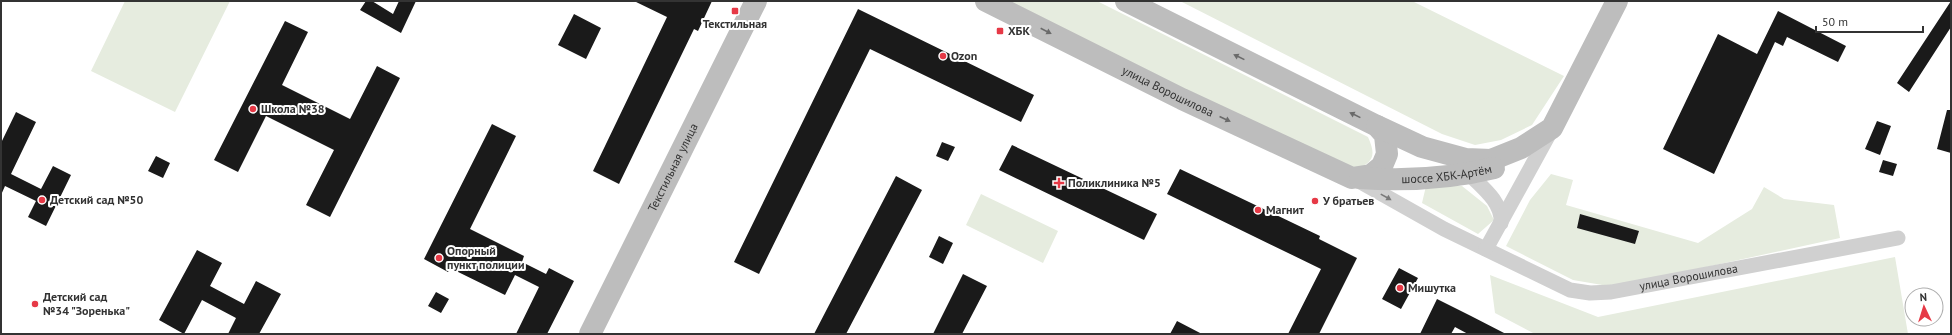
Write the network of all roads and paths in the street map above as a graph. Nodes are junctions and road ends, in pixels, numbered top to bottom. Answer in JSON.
{"nodes":[{"id":1,"x":756,"y":1,"type":"edge"},
{"id":2,"x":986,"y":1,"type":"edge"},
{"id":3,"x":1126,"y":1,"type":"edge"},
{"id":4,"x":1617,"y":1,"type":"edge"},
{"id":5,"x":1377,"y":126,"type":"junction"},
{"id":6,"x":1552,"y":128,"type":"junction"},
{"id":7,"x":1467,"y":167,"type":"junction"},
{"id":8,"x":1352,"y":178,"type":"junction"},
{"id":9,"x":1502,"y":223,"type":"junction"},
{"id":10,"x":1898,"y":238,"type":"dead end"},
{"id":11,"x":1486,"y":249,"type":"junction"},
{"id":12,"x":590,"y":334,"type":"edge"}],
"edges":[{"from":1,"to":12,"type":"main road","name":"Текстильная улица"},
{"from":2,"to":8,"type":"main road","name":"улица Ворошилова","one_way":true},
{"from":5,"to":3,"type":"main road","one_way":true},
{"from":4,"to":6,"type":"main road"},
{"from":5,"to":7,"type":"main road","name":"шоссе ХБК-Артём"},
{"from":5,"to":8,"type":"main road"},
{"from":6,"to":7,"type":"main road","name":"шоссе ХБК-Артём"},
{"from":6,"to":9,"type":"street"},
{"from":7,"to":8,"type":"main road","name":"шоссе ХБК-Артём"},
{"from":7,"to":9,"type":"street"},
{"from":8,"to":11,"type":"street","name":"улица Ворошилова","one_way":true},
{"from":9,"to":11,"type":"street"},
{"from":10,"to":11,"type":"street","name":"улица Ворошилова"}]}
